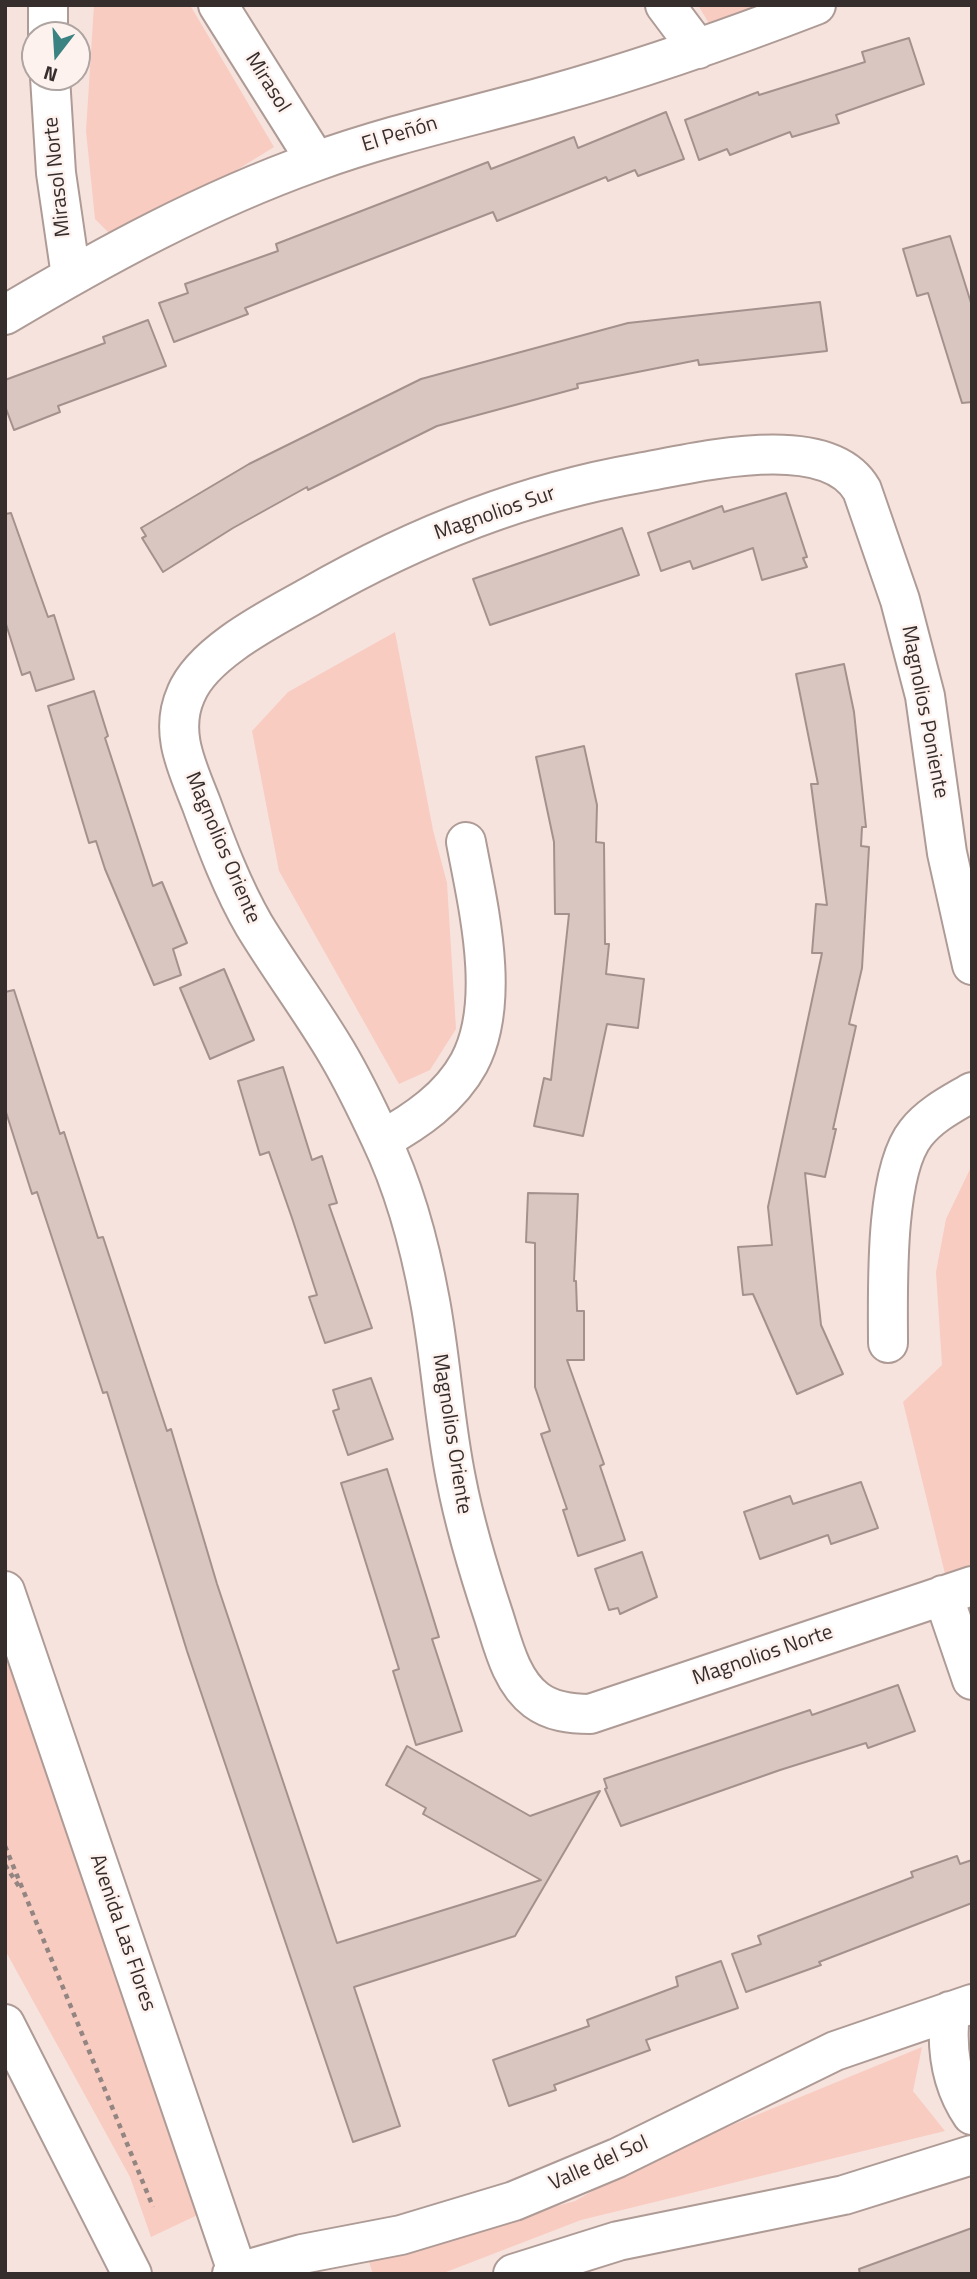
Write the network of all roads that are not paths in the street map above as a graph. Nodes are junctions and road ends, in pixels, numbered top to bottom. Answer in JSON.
{"nodes":[{"id":1,"x":218,"y":5,"type":"edge"},
{"id":2,"x":666,"y":5,"type":"edge"},
{"id":3,"x":816,"y":5,"type":"edge"},
{"id":4,"x":698,"y":49,"type":"junction"},
{"id":5,"x":51,"y":91,"type":"edge"},
{"id":6,"x":316,"y":161,"type":"junction"},
{"id":7,"x":71,"y":276,"type":"junction"},
{"id":8,"x":5,"y":316,"type":"edge"},
{"id":9,"x":846,"y":469,"type":"joint"},
{"id":10,"x":186,"y":692,"type":"joint"},
{"id":11,"x":466,"y":842,"type":"dead end"},
{"id":12,"x":972,"y":965,"type":"edge"},
{"id":13,"x":972,"y":1092,"type":"edge"},
{"id":14,"x":382,"y":1140,"type":"junction"},
{"id":15,"x":888,"y":1343,"type":"dead end"},
{"id":16,"x":958,"y":1590,"type":"edge"},
{"id":17,"x":5,"y":1591,"type":"edge"},
{"id":18,"x":972,"y":1680,"type":"edge"},
{"id":19,"x":553,"y":1710,"type":"joint"},
{"id":20,"x":961,"y":2007,"type":"edge"},
{"id":21,"x":5,"y":2024,"type":"edge"},
{"id":22,"x":972,"y":2115,"type":"edge"},
{"id":23,"x":972,"y":2155,"type":"edge"},
{"id":24,"x":236,"y":2273,"type":"edge"},
{"id":25,"x":132,"y":2274,"type":"edge"},
{"id":26,"x":513,"y":2274,"type":"edge"}],
"edges":[{"from":1,"to":6,"type":"street","name":"Mirasol"},
{"from":2,"to":4,"type":"street"},
{"from":3,"to":4,"type":"street","name":"El Peñón"},
{"from":4,"to":6,"type":"street","name":"El Peñón"},
{"from":5,"to":7,"type":"street","name":"Mirasol Norte"},
{"from":6,"to":7,"type":"street","name":"El Peñón"},
{"from":7,"to":8,"type":"street","name":"El Peñón"},
{"from":9,"to":10,"type":"street","name":"Magnolios Sur"},
{"from":9,"to":12,"type":"street","name":"Magnolios Poniente"},
{"from":10,"to":14,"type":"street","name":"Magnolios Oriente"},
{"from":11,"to":14,"type":"street"},
{"from":13,"to":15,"type":"street"},
{"from":14,"to":19,"type":"street","name":"Magnolios Oriente"},
{"from":16,"to":18,"type":"street"},
{"from":16,"to":19,"type":"street","name":"Magnolios Norte"},
{"from":17,"to":24,"type":"street","name":"Avenida Las Flores"},
{"from":20,"to":22,"type":"street","name":"Valle del Sol"},
{"from":20,"to":24,"type":"street","name":"Valle del Sol"},
{"from":21,"to":25,"type":"street"},
{"from":23,"to":26,"type":"street"}]}
